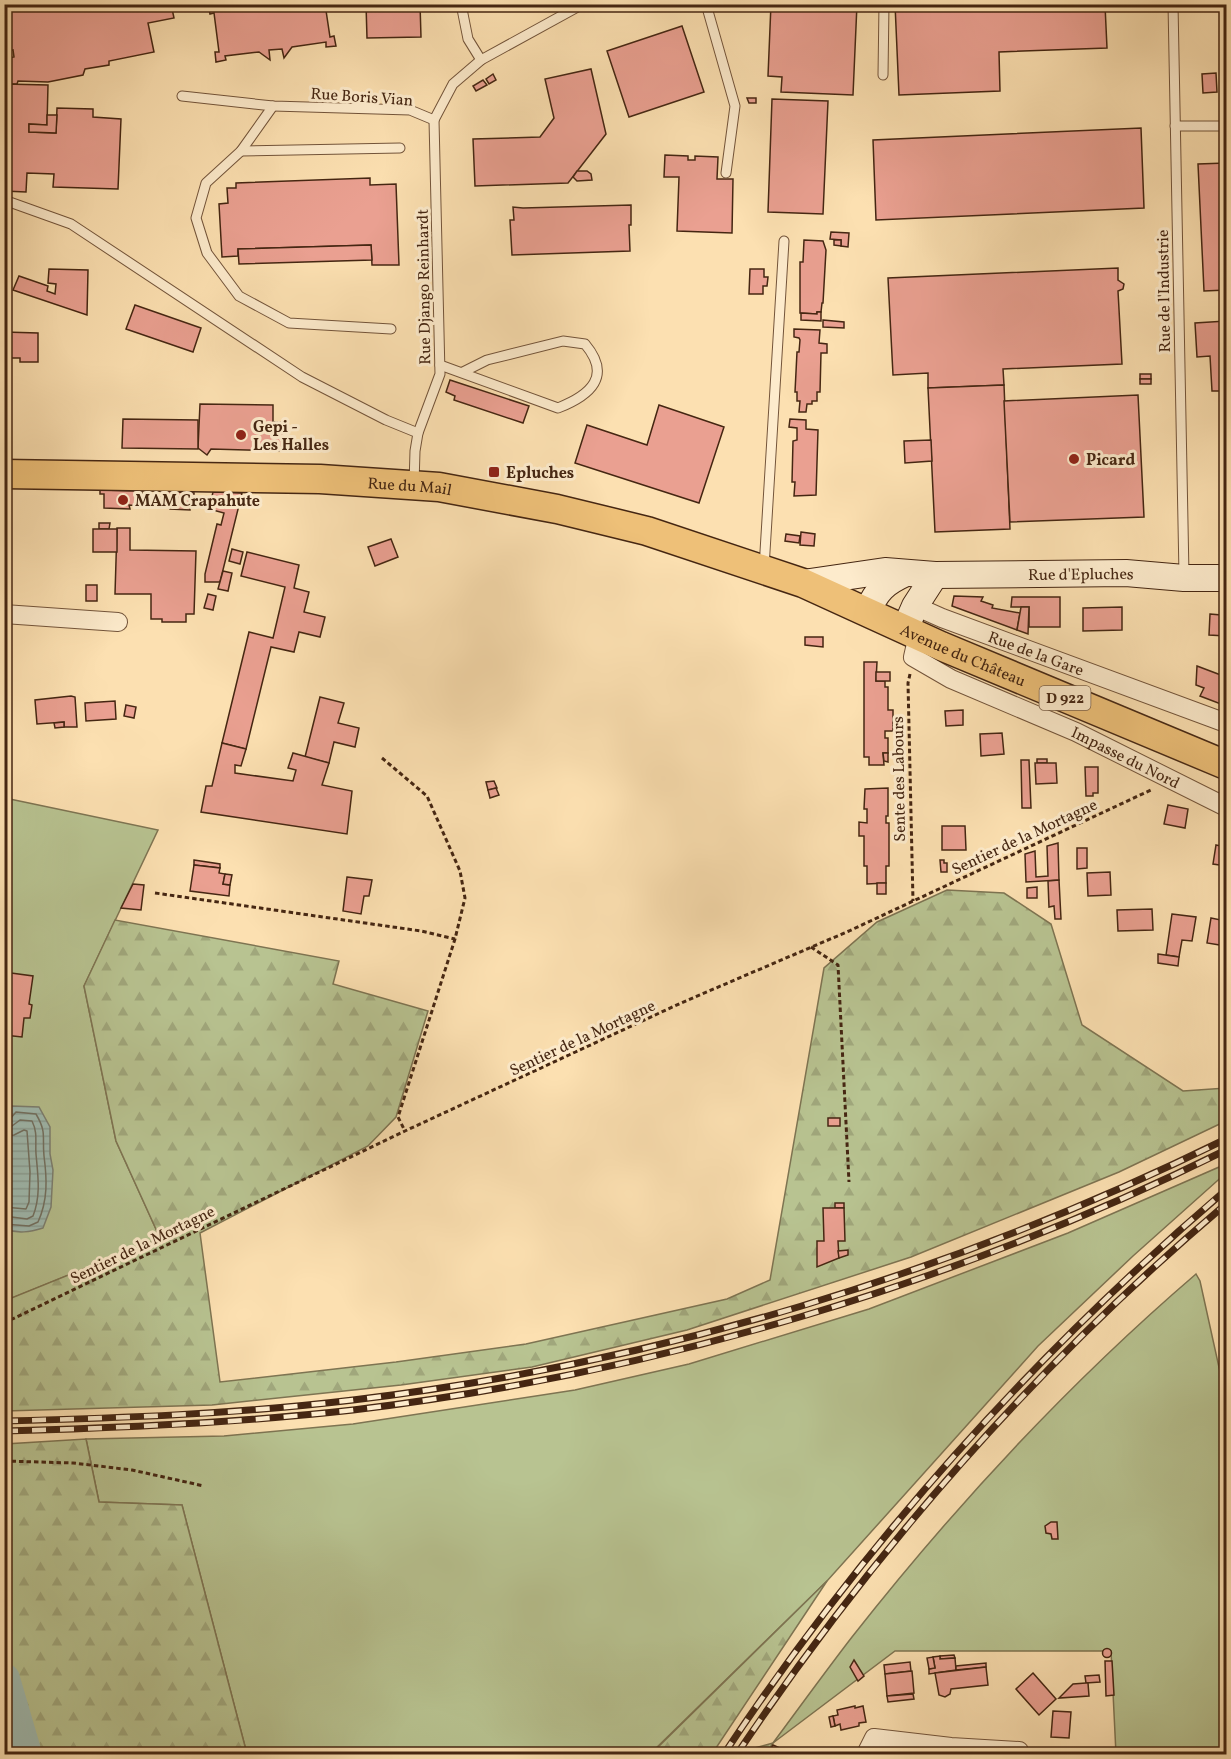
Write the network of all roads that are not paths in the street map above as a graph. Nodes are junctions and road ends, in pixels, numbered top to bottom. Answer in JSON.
{"nodes":[{"id":1,"x":461,"y":4,"type":"edge"},
{"id":2,"x":584,"y":4,"type":"edge"},
{"id":3,"x":706,"y":4,"type":"edge"},
{"id":4,"x":884,"y":4,"type":"edge"},
{"id":5,"x":1173,"y":4,"type":"edge"},
{"id":6,"x":481,"y":60,"type":"junction"},
{"id":7,"x":883,"y":75,"type":"dead end"},
{"id":8,"x":182,"y":96,"type":"dead end"},
{"id":9,"x":273,"y":106,"type":"junction"},
{"id":10,"x":434,"y":120,"type":"junction"},
{"id":11,"x":1175,"y":126,"type":"junction"},
{"id":12,"x":1227,"y":126,"type":"edge"},
{"id":13,"x":400,"y":148,"type":"dead end"},
{"id":14,"x":241,"y":151,"type":"junction"},
{"id":15,"x":726,"y":173,"type":"dead end"},
{"id":16,"x":4,"y":200,"type":"edge"},
{"id":17,"x":784,"y":241,"type":"dead end"},
{"id":18,"x":391,"y":329,"type":"dead end"},
{"id":19,"x":440,"y":365,"type":"junction"},
{"id":20,"x":463,"y":372,"type":"junction"},
{"id":21,"x":418,"y":433,"type":"junction"},
{"id":22,"x":4,"y":474,"type":"edge"},
{"id":23,"x":414,"y":486,"type":"junction"},
{"id":24,"x":764,"y":570,"type":"junction"},
{"id":25,"x":906,"y":573,"type":"junction"},
{"id":26,"x":935,"y":575,"type":"junction"},
{"id":27,"x":1184,"y":578,"type":"junction"},
{"id":28,"x":1227,"y":578,"type":"edge"},
{"id":29,"x":803,"y":583,"type":"junction"},
{"id":30,"x":867,"y":612,"type":"junction"},
{"id":31,"x":4,"y":614,"type":"edge"},
{"id":32,"x":118,"y":622,"type":"dead end"},
{"id":33,"x":913,"y":632,"type":"junction"},
{"id":34,"x":1227,"y":723,"type":"edge"},
{"id":35,"x":1227,"y":765,"type":"edge"},
{"id":36,"x":1227,"y":807,"type":"edge"},
{"id":37,"x":950,"y":1751,"type":"edge"},
{"id":38,"x":1019,"y":1753,"type":"edge"},
{"id":39,"x":866,"y":1755,"type":"edge"}],
"edges":[{"from":1,"to":6,"type":"lane"},
{"from":2,"to":6,"type":"lane","name":"Rue Boris Vian"},
{"from":3,"to":15,"type":"lane"},
{"from":4,"to":7,"type":"lane"},
{"from":5,"to":11,"type":"lane","name":"Rue de l'Industrie"},
{"from":6,"to":10,"type":"lane","name":"Rue Boris Vian"},
{"from":8,"to":9,"type":"lane","name":"Rue Boris Vian"},
{"from":9,"to":10,"type":"lane","name":"Rue Boris Vian"},
{"from":9,"to":14,"type":"lane"},
{"from":10,"to":19,"type":"lane","name":"Rue Django Reinhardt"},
{"from":11,"to":12,"type":"lane"},
{"from":11,"to":27,"type":"lane","name":"Rue de l'Industrie"},
{"from":13,"to":14,"type":"lane"},
{"from":14,"to":18,"type":"lane"},
{"from":16,"to":21,"type":"lane"},
{"from":17,"to":24,"type":"lane"},
{"from":19,"to":20,"type":"lane"},
{"from":19,"to":21,"type":"lane","name":"Rue Django Reinhardt"},
{"from":20,"to":20,"type":"lane"},
{"from":21,"to":23,"type":"lane","name":"Rue Django Reinhardt"},
{"from":22,"to":23,"type":"main road","name":"Rue du Mail","number":"D 922"},
{"from":23,"to":24,"type":"main road","name":"Rue du Mail","number":"D 922"},
{"from":24,"to":29,"type":"main road","name":"Rue du Mail","number":"D 922"},
{"from":25,"to":26,"type":"street","name":"Rue d'Epluches"},
{"from":25,"to":29,"type":"street","name":"Rue d'Epluches"},
{"from":25,"to":30,"type":"street"},
{"from":26,"to":27,"type":"street","name":"Rue d'Epluches"},
{"from":26,"to":33,"type":"street"},
{"from":27,"to":28,"type":"street","name":"Rue d'Epluches"},
{"from":29,"to":30,"type":"main road","name":"Avenue du Château","number":"D 922"},
{"from":30,"to":33,"type":"main road","name":"Avenue du Château","number":"D 922"},
{"from":31,"to":32,"type":"street"},
{"from":33,"to":34,"type":"street","name":"Rue de la Gare"},
{"from":33,"to":35,"type":"main road","name":"Avenue du Château","number":"D 922"},
{"from":33,"to":36,"type":"street","name":"Impasse du Nord"},
{"from":37,"to":38,"type":"street"},
{"from":37,"to":39,"type":"street"}]}
